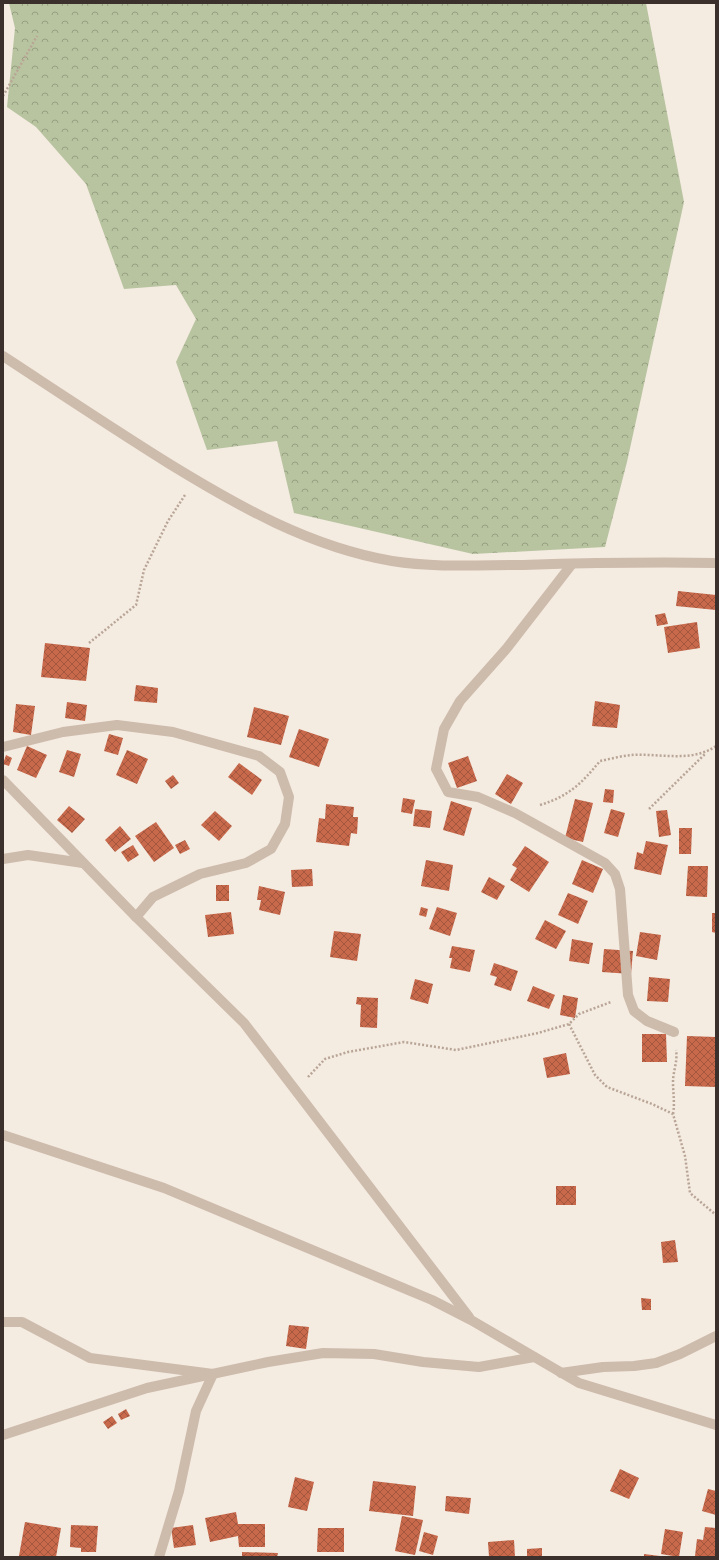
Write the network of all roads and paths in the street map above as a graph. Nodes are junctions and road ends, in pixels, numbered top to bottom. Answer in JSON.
{"nodes":[{"id":1,"x":37,"y":36,"type":"dead end"},
{"id":2,"x":3,"y":96,"type":"edge"},
{"id":3,"x":3,"y":356,"type":"edge"},
{"id":4,"x":196,"y":479,"type":"junction"},
{"id":5,"x":572,"y":564,"type":"junction"},
{"id":6,"x":716,"y":564,"type":"edge"},
{"id":7,"x":89,"y":644,"type":"dead end"},
{"id":8,"x":716,"y":746,"type":"edge"},
{"id":9,"x":3,"y":747,"type":"edge"},
{"id":10,"x":706,"y":752,"type":"junction"},
{"id":11,"x":3,"y":780,"type":"edge"},
{"id":12,"x":649,"y":809,"type":"dead end"},
{"id":13,"x":515,"y":813,"type":"junction"},
{"id":14,"x":3,"y":859,"type":"edge"},
{"id":15,"x":83,"y":863,"type":"junction"},
{"id":16,"x":136,"y":917,"type":"junction"},
{"id":17,"x":628,"y":996,"type":"junction"},
{"id":18,"x":569,"y":1024,"type":"junction"},
{"id":19,"x":674,"y":1032,"type":"joint"},
{"id":20,"x":295,"y":1090,"type":"junction"},
{"id":21,"x":673,"y":1114,"type":"junction"},
{"id":22,"x":3,"y":1135,"type":"edge"},
{"id":23,"x":716,"y":1215,"type":"edge"},
{"id":24,"x":471,"y":1320,"type":"junction"},
{"id":25,"x":3,"y":1322,"type":"edge"},
{"id":26,"x":716,"y":1336,"type":"edge"},
{"id":27,"x":534,"y":1357,"type":"junction"},
{"id":28,"x":561,"y":1373,"type":"junction"},
{"id":29,"x":213,"y":1374,"type":"junction"},
{"id":30,"x":716,"y":1425,"type":"edge"},
{"id":31,"x":3,"y":1434,"type":"edge"},
{"id":32,"x":159,"y":1557,"type":"edge"}],
"edges":[{"from":1,"to":2,"type":"path"},
{"from":3,"to":4,"type":"street"},
{"from":4,"to":5,"type":"street"},
{"from":4,"to":7,"type":"path"},
{"from":5,"to":6,"type":"street"},
{"from":5,"to":13,"type":"street"},
{"from":8,"to":10,"type":"path"},
{"from":9,"to":16,"type":"street"},
{"from":10,"to":12,"type":"path"},
{"from":10,"to":13,"type":"path"},
{"from":11,"to":15,"type":"street"},
{"from":13,"to":17,"type":"street"},
{"from":14,"to":15,"type":"street"},
{"from":15,"to":16,"type":"street"},
{"from":16,"to":20,"type":"street"},
{"from":17,"to":18,"type":"path"},
{"from":17,"to":19,"type":"street"},
{"from":18,"to":20,"type":"path"},
{"from":18,"to":21,"type":"path"},
{"from":19,"to":21,"type":"path"},
{"from":20,"to":24,"type":"street"},
{"from":21,"to":23,"type":"path"},
{"from":22,"to":24,"type":"street"},
{"from":24,"to":27,"type":"street"},
{"from":25,"to":29,"type":"street"},
{"from":26,"to":28,"type":"street"},
{"from":27,"to":28,"type":"street"},
{"from":27,"to":29,"type":"street"},
{"from":28,"to":30,"type":"street"},
{"from":29,"to":31,"type":"street"},
{"from":29,"to":32,"type":"street"}]}
